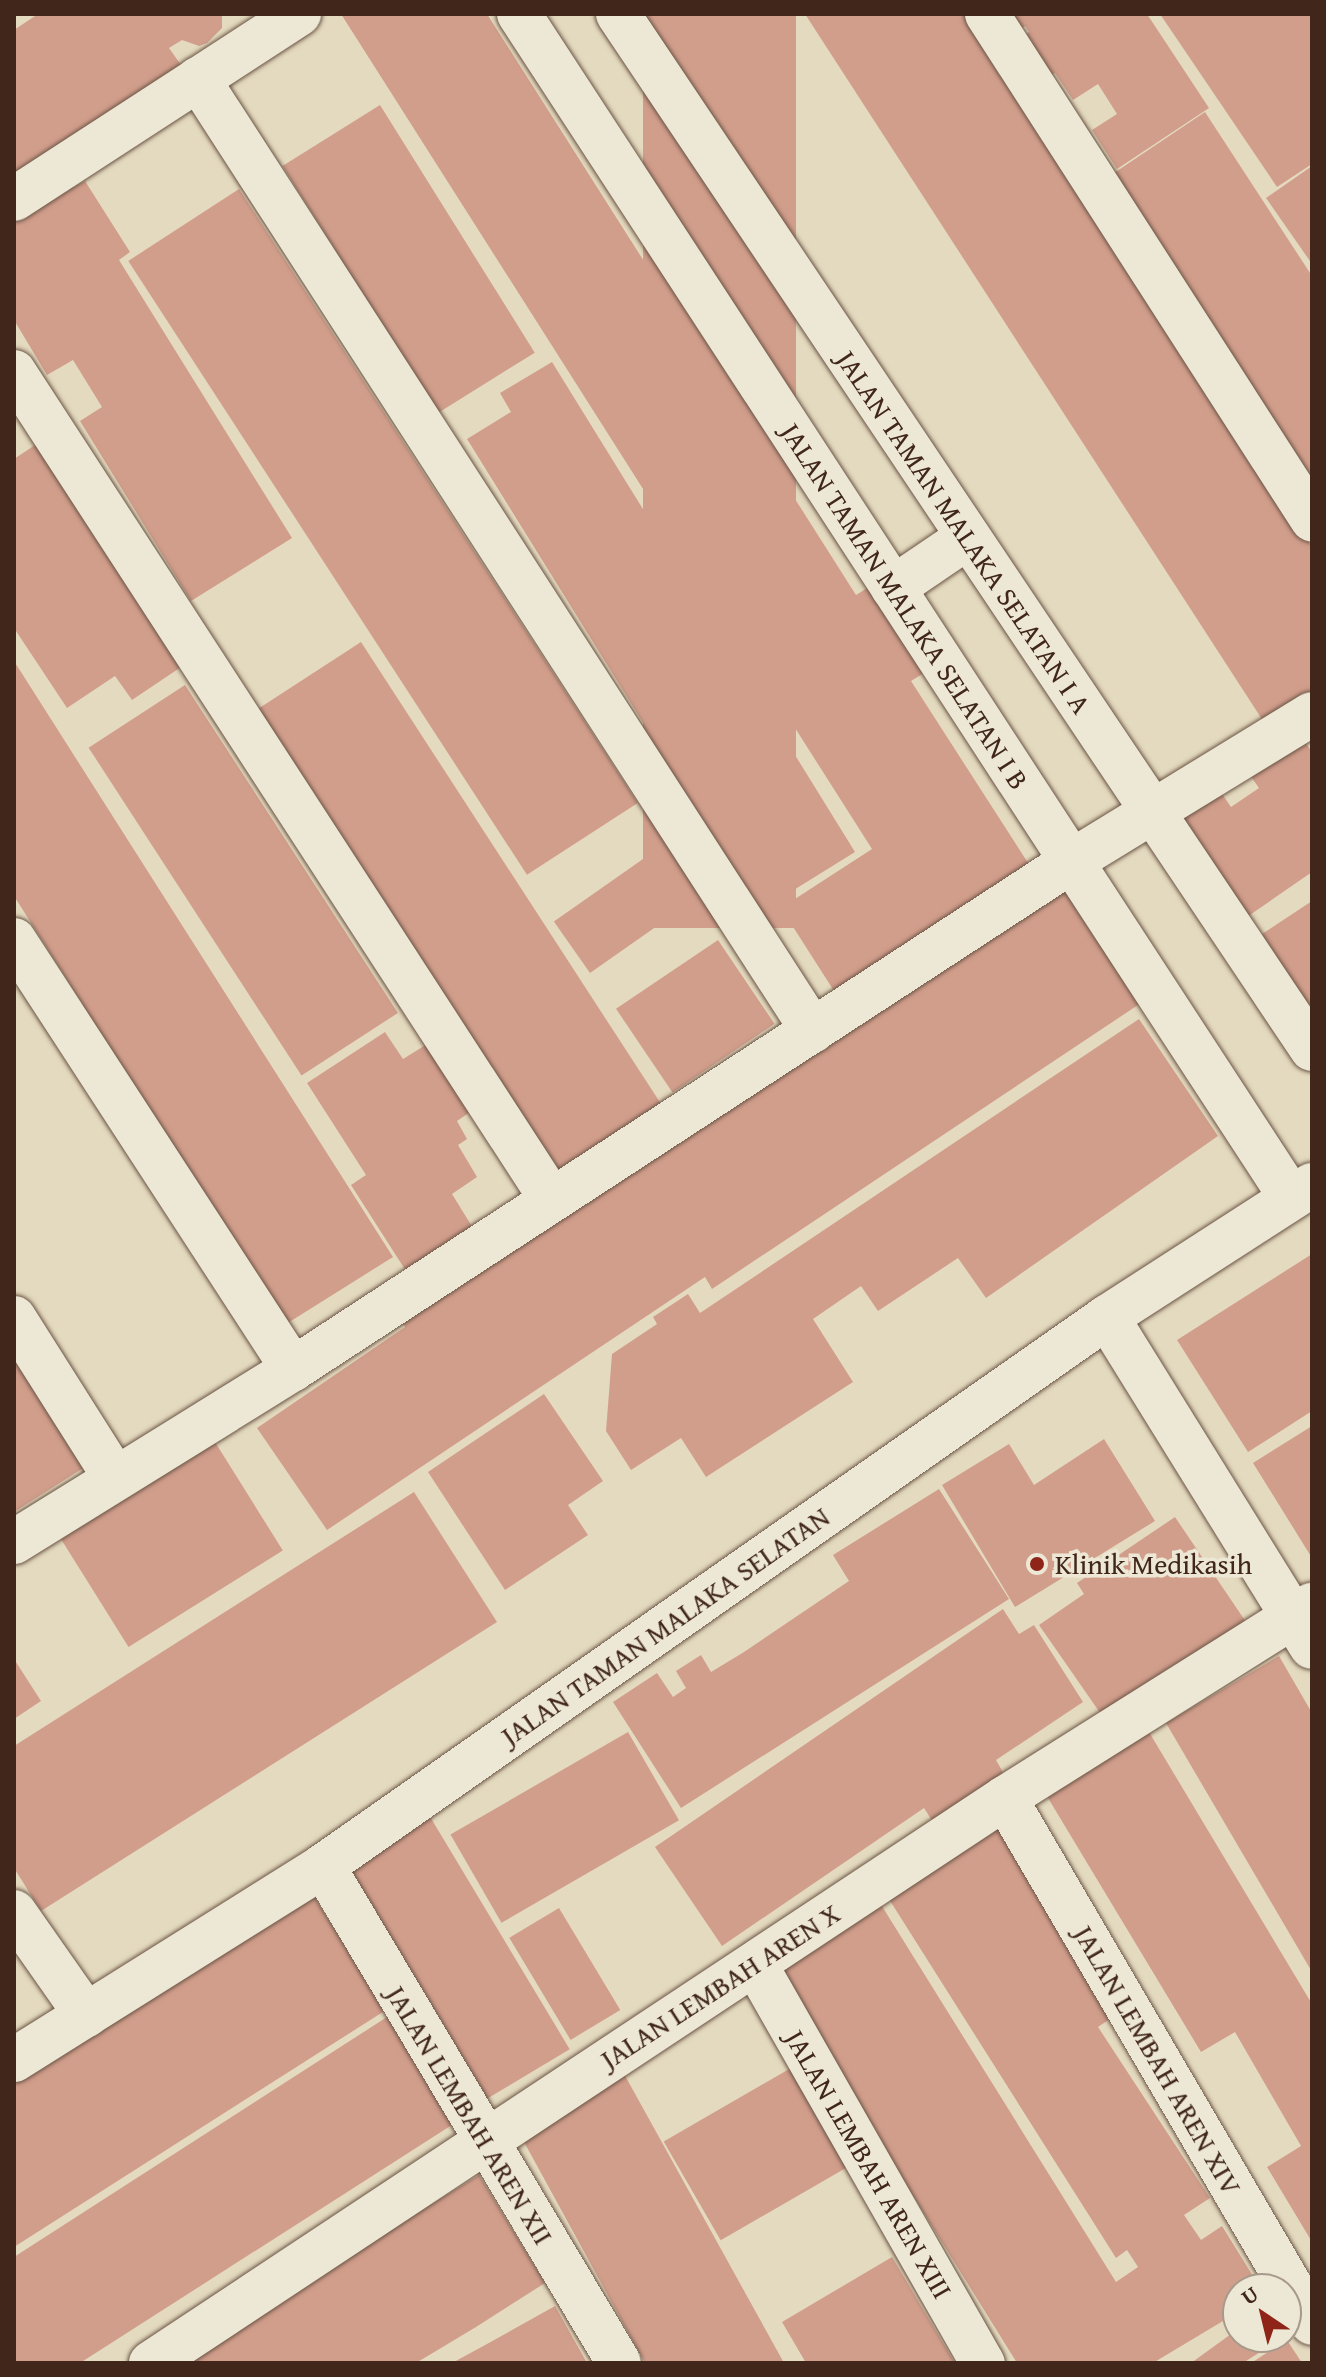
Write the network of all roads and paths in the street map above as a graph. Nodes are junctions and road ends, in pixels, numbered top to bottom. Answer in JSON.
{"nodes":[{"id":1,"x":299,"y":14,"type":"edge"},
{"id":2,"x":519,"y":14,"type":"edge"},
{"id":3,"x":618,"y":14,"type":"edge"},
{"id":4,"x":987,"y":14,"type":"edge"},
{"id":5,"x":198,"y":79,"type":"junction"},
{"id":6,"x":14,"y":199,"type":"edge"},
{"id":7,"x":14,"y":372,"type":"edge"},
{"id":8,"x":1312,"y":519,"type":"edge"},
{"id":9,"x":968,"y":537,"type":"junction"},
{"id":10,"x":893,"y":588,"type":"junction"},
{"id":11,"x":1312,"y":714,"type":"edge"},
{"id":12,"x":1152,"y":813,"type":"junction"},
{"id":13,"x":1072,"y":861,"type":"junction"},
{"id":14,"x":14,"y":940,"type":"edge"},
{"id":15,"x":813,"y":1031,"type":"junction"},
{"id":16,"x":1312,"y":1049,"type":"edge"},
{"id":17,"x":1302,"y":1192,"type":"edge"},
{"id":18,"x":552,"y":1200,"type":"junction"},
{"id":19,"x":1107,"y":1317,"type":"junction"},
{"id":20,"x":14,"y":1318,"type":"edge"},
{"id":21,"x":293,"y":1369,"type":"junction"},
{"id":22,"x":114,"y":1476,"type":"junction"},
{"id":23,"x":14,"y":1542,"type":"edge"},
{"id":24,"x":1306,"y":1623,"type":"edge"},
{"id":25,"x":1005,"y":1798,"type":"junction"},
{"id":26,"x":323,"y":1866,"type":"junction"},
{"id":27,"x":14,"y":1912,"type":"edge"},
{"id":28,"x":755,"y":1964,"type":"junction"},
{"id":29,"x":86,"y":2015,"type":"junction"},
{"id":30,"x":14,"y":2060,"type":"edge"},
{"id":31,"x":485,"y":2138,"type":"junction"},
{"id":32,"x":1312,"y":2323,"type":"edge"},
{"id":33,"x":151,"y":2363,"type":"edge"},
{"id":34,"x":619,"y":2363,"type":"edge"},
{"id":35,"x":983,"y":2363,"type":"edge"}],
"edges":[{"from":1,"to":5,"type":"street"},
{"from":2,"to":10,"type":"street","name":"JALAN TAMAN MALAKA SELATAN I B"},
{"from":3,"to":9,"type":"street","name":"JALAN TAMAN MALAKA SELATAN I A"},
{"from":4,"to":8,"type":"street"},
{"from":5,"to":6,"type":"street"},
{"from":5,"to":15,"type":"street"},
{"from":7,"to":18,"type":"street"},
{"from":9,"to":10,"type":"street"},
{"from":9,"to":12,"type":"street","name":"JALAN TAMAN MALAKA SELATAN I A"},
{"from":10,"to":13,"type":"street","name":"JALAN TAMAN MALAKA SELATAN I B"},
{"from":11,"to":12,"type":"street"},
{"from":12,"to":13,"type":"street"},
{"from":12,"to":16,"type":"street","name":"JALAN TAMAN MALAKA SELATAN I A"},
{"from":13,"to":15,"type":"street"},
{"from":13,"to":17,"type":"street","name":"JALAN TAMAN MALAKA SELATAN I B"},
{"from":14,"to":21,"type":"street"},
{"from":15,"to":18,"type":"street"},
{"from":17,"to":19,"type":"street","name":"JALAN TAMAN MALAKA SELATAN"},
{"from":18,"to":21,"type":"street"},
{"from":19,"to":24,"type":"street"},
{"from":19,"to":26,"type":"street","name":"JALAN TAMAN MALAKA SELATAN"},
{"from":20,"to":22,"type":"street"},
{"from":21,"to":22,"type":"street"},
{"from":22,"to":23,"type":"street"},
{"from":24,"to":25,"type":"street","name":"JALAN LEMBAH AREN X"},
{"from":25,"to":28,"type":"street","name":"JALAN LEMBAH AREN X"},
{"from":25,"to":32,"type":"street","name":"JALAN LEMBAH AREN XIV"},
{"from":26,"to":29,"type":"street","name":"JALAN TAMAN MALAKA SELATAN"},
{"from":26,"to":31,"type":"street","name":"JALAN LEMBAH AREN XII"},
{"from":27,"to":29,"type":"street"},
{"from":28,"to":31,"type":"street","name":"JALAN LEMBAH AREN X"},
{"from":28,"to":35,"type":"street","name":"JALAN LEMBAH AREN XIII"},
{"from":29,"to":30,"type":"street","name":"JALAN TAMAN MALAKA SELATAN"},
{"from":31,"to":33,"type":"street","name":"JALAN LEMBAH AREN X"},
{"from":31,"to":34,"type":"street","name":"JALAN LEMBAH AREN XII"}]}
